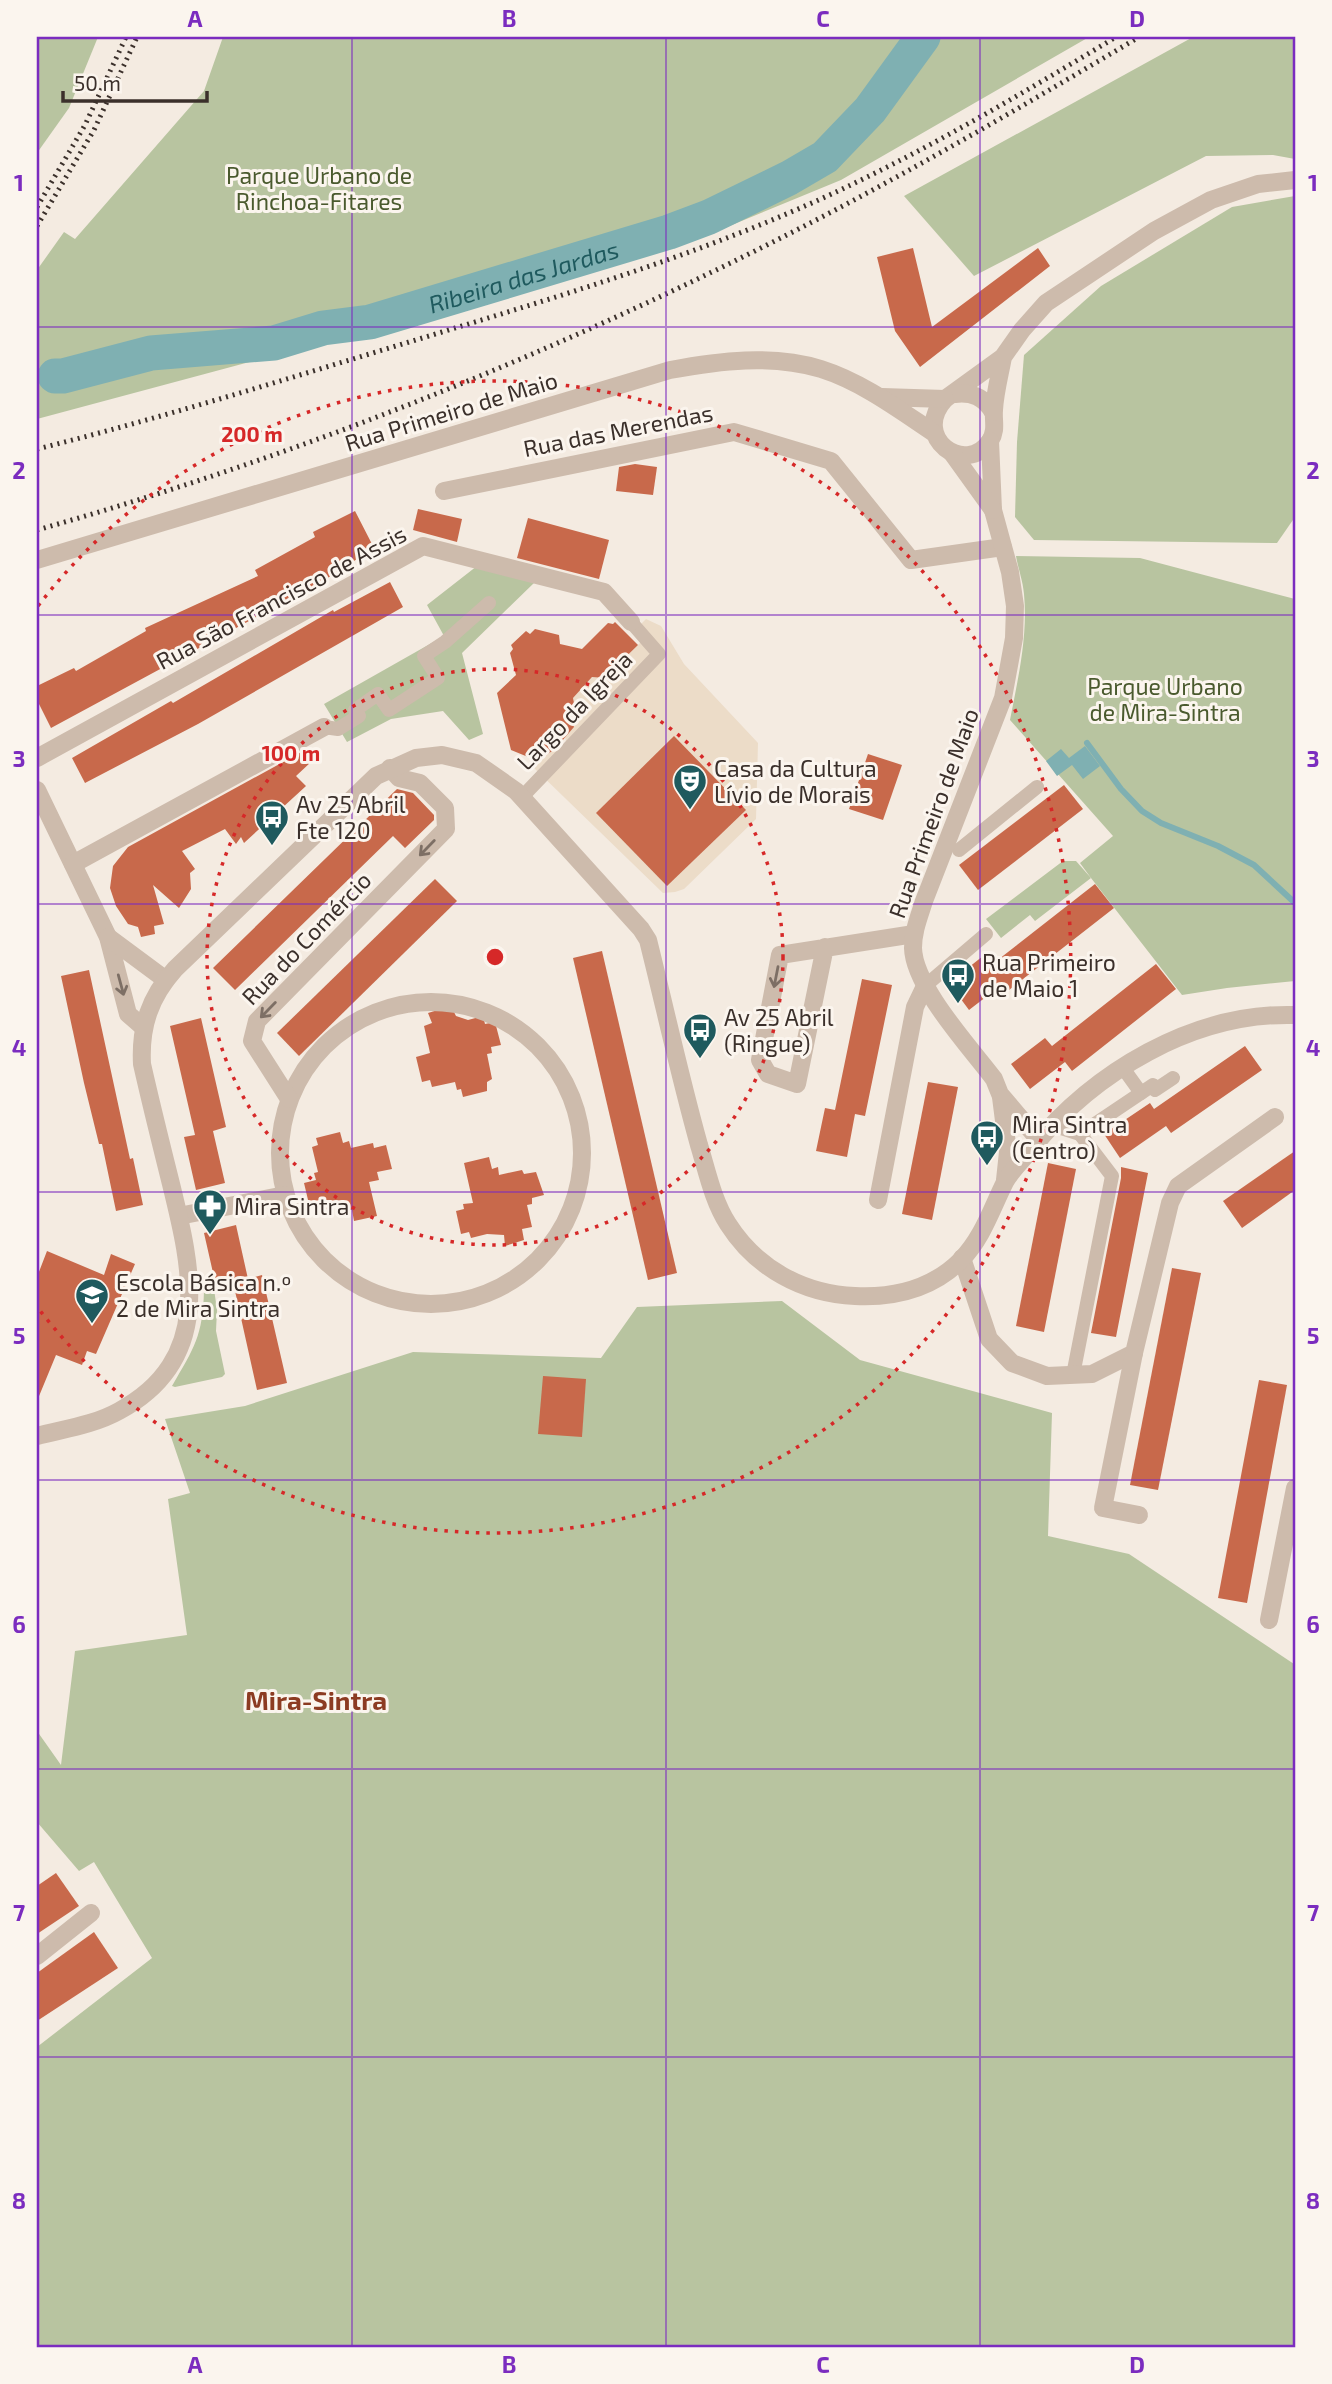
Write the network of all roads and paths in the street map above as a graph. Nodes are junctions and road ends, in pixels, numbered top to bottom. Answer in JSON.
{"nodes":[{"id":1,"x":1295,"y":180,"type":"edge"},
{"id":2,"x":1003,"y":357,"type":"junction"},
{"id":3,"x":950,"y":396,"type":"junction"},
{"id":4,"x":880,"y":397,"type":"junction"},
{"id":5,"x":993,"y":412,"type":"junction"},
{"id":6,"x":934,"y":433,"type":"junction"},
{"id":7,"x":990,"y":441,"type":"junction"},
{"id":8,"x":952,"y":453,"type":"junction"},
{"id":9,"x":444,"y":491,"type":"dead end"},
{"id":10,"x":993,"y":510,"type":"junction"},
{"id":11,"x":1003,"y":547,"type":"junction"},
{"id":12,"x":37,"y":560,"type":"edge"},
{"id":13,"x":489,"y":603,"type":"dead end"},
{"id":14,"x":631,"y":622,"type":"joint"},
{"id":15,"x":324,"y":727,"type":"joint"},
{"id":16,"x":37,"y":758,"type":"edge"},
{"id":17,"x":390,"y":768,"type":"junction"},
{"id":18,"x":1037,"y":787,"type":"dead end"},
{"id":19,"x":37,"y":790,"type":"edge"},
{"id":20,"x":522,"y":797,"type":"junction"},
{"id":21,"x":959,"y":850,"type":"dead end"},
{"id":22,"x":73,"y":864,"type":"junction"},
{"id":23,"x":914,"y":934,"type":"junction"},
{"id":24,"x":986,"y":934,"type":"dead end"},
{"id":25,"x":108,"y":937,"type":"junction"},
{"id":26,"x":825,"y":947,"type":"junction"},
{"id":27,"x":166,"y":980,"type":"junction"},
{"id":28,"x":925,"y":986,"type":"junction"},
{"id":29,"x":1295,"y":1015,"type":"edge"},
{"id":30,"x":143,"y":1027,"type":"junction"},
{"id":31,"x":1123,"y":1068,"type":"junction"},
{"id":32,"x":1173,"y":1078,"type":"dead end"},
{"id":33,"x":1141,"y":1093,"type":"junction"},
{"id":34,"x":1000,"y":1094,"type":"junction"},
{"id":35,"x":289,"y":1099,"type":"junction"},
{"id":36,"x":1275,"y":1117,"type":"dead end"},
{"id":37,"x":1052,"y":1125,"type":"junction"},
{"id":38,"x":1080,"y":1134,"type":"junction"},
{"id":39,"x":1039,"y":1140,"type":"junction"},
{"id":40,"x":1005,"y":1182,"type":"junction"},
{"id":41,"x":285,"y":1195,"type":"junction"},
{"id":42,"x":878,"y":1200,"type":"dead end"},
{"id":43,"x":179,"y":1216,"type":"junction"},
{"id":44,"x":962,"y":1258,"type":"junction"},
{"id":45,"x":1134,"y":1353,"type":"junction"},
{"id":46,"x":1073,"y":1375,"type":"junction"},
{"id":47,"x":37,"y":1436,"type":"edge"},
{"id":48,"x":1295,"y":1488,"type":"edge"},
{"id":49,"x":1139,"y":1515,"type":"dead end"},
{"id":50,"x":1269,"y":1620,"type":"dead end"},
{"id":51,"x":91,"y":1913,"type":"dead end"},
{"id":52,"x":37,"y":1955,"type":"edge"}],
"edges":[{"from":1,"to":2,"type":"street"},
{"from":2,"to":3,"type":"street"},
{"from":2,"to":5,"type":"street"},
{"from":3,"to":4,"type":"street","name":"Rua Primeiro de Maio"},
{"from":3,"to":5,"type":"street"},
{"from":3,"to":6,"type":"street"},
{"from":4,"to":6,"type":"street","name":"Rua Primeiro de Maio"},
{"from":4,"to":12,"type":"street","name":"Rua Primeiro de Maio"},
{"from":5,"to":7,"type":"street"},
{"from":6,"to":8,"type":"street"},
{"from":7,"to":8,"type":"street"},
{"from":7,"to":10,"type":"street","name":"Rua Primeiro de Maio"},
{"from":8,"to":10,"type":"street","name":"Rua Primeiro de Maio"},
{"from":9,"to":11,"type":"street","name":"Rua das Merendas"},
{"from":10,"to":11,"type":"street","name":"Rua Primeiro de Maio"},
{"from":11,"to":23,"type":"street","name":"Rua Primeiro de Maio"},
{"from":13,"to":15,"type":"street"},
{"from":14,"to":16,"type":"street","name":"Rua São Francisco de Assis"},
{"from":14,"to":20,"type":"street","name":"Largo da Igreja"},
{"from":15,"to":22,"type":"street"},
{"from":17,"to":20,"type":"street"},
{"from":17,"to":27,"type":"street"},
{"from":17,"to":35,"type":"street","name":"Rua do Comércio","one_way":true},
{"from":18,"to":21,"type":"street"},
{"from":19,"to":22,"type":"street"},
{"from":20,"to":44,"type":"street"},
{"from":22,"to":25,"type":"street"},
{"from":23,"to":26,"type":"street"},
{"from":23,"to":28,"type":"street","name":"Rua Primeiro de Maio"},
{"from":24,"to":28,"type":"street"},
{"from":25,"to":27,"type":"street"},
{"from":25,"to":30,"type":"street","one_way":true},
{"from":26,"to":26,"type":"street","one_way":true},
{"from":27,"to":30,"type":"street"},
{"from":28,"to":34,"type":"street","name":"Rua Primeiro de Maio"},
{"from":28,"to":42,"type":"street"},
{"from":29,"to":31,"type":"street"},
{"from":30,"to":43,"type":"street"},
{"from":31,"to":33,"type":"street"},
{"from":31,"to":37,"type":"street"},
{"from":32,"to":33,"type":"street"},
{"from":33,"to":38,"type":"street"},
{"from":34,"to":39,"type":"street","name":"Rua Primeiro de Maio"},
{"from":34,"to":40,"type":"street"},
{"from":35,"to":41,"type":"street"},
{"from":35,"to":41,"type":"street"},
{"from":36,"to":45,"type":"street"},
{"from":37,"to":38,"type":"street"},
{"from":37,"to":39,"type":"street"},
{"from":38,"to":46,"type":"street"},
{"from":39,"to":40,"type":"street"},
{"from":40,"to":44,"type":"street"},
{"from":41,"to":43,"type":"street"},
{"from":43,"to":47,"type":"street"},
{"from":44,"to":46,"type":"street"},
{"from":45,"to":46,"type":"street"},
{"from":45,"to":49,"type":"street"},
{"from":48,"to":50,"type":"street"},
{"from":51,"to":52,"type":"street"}]}
